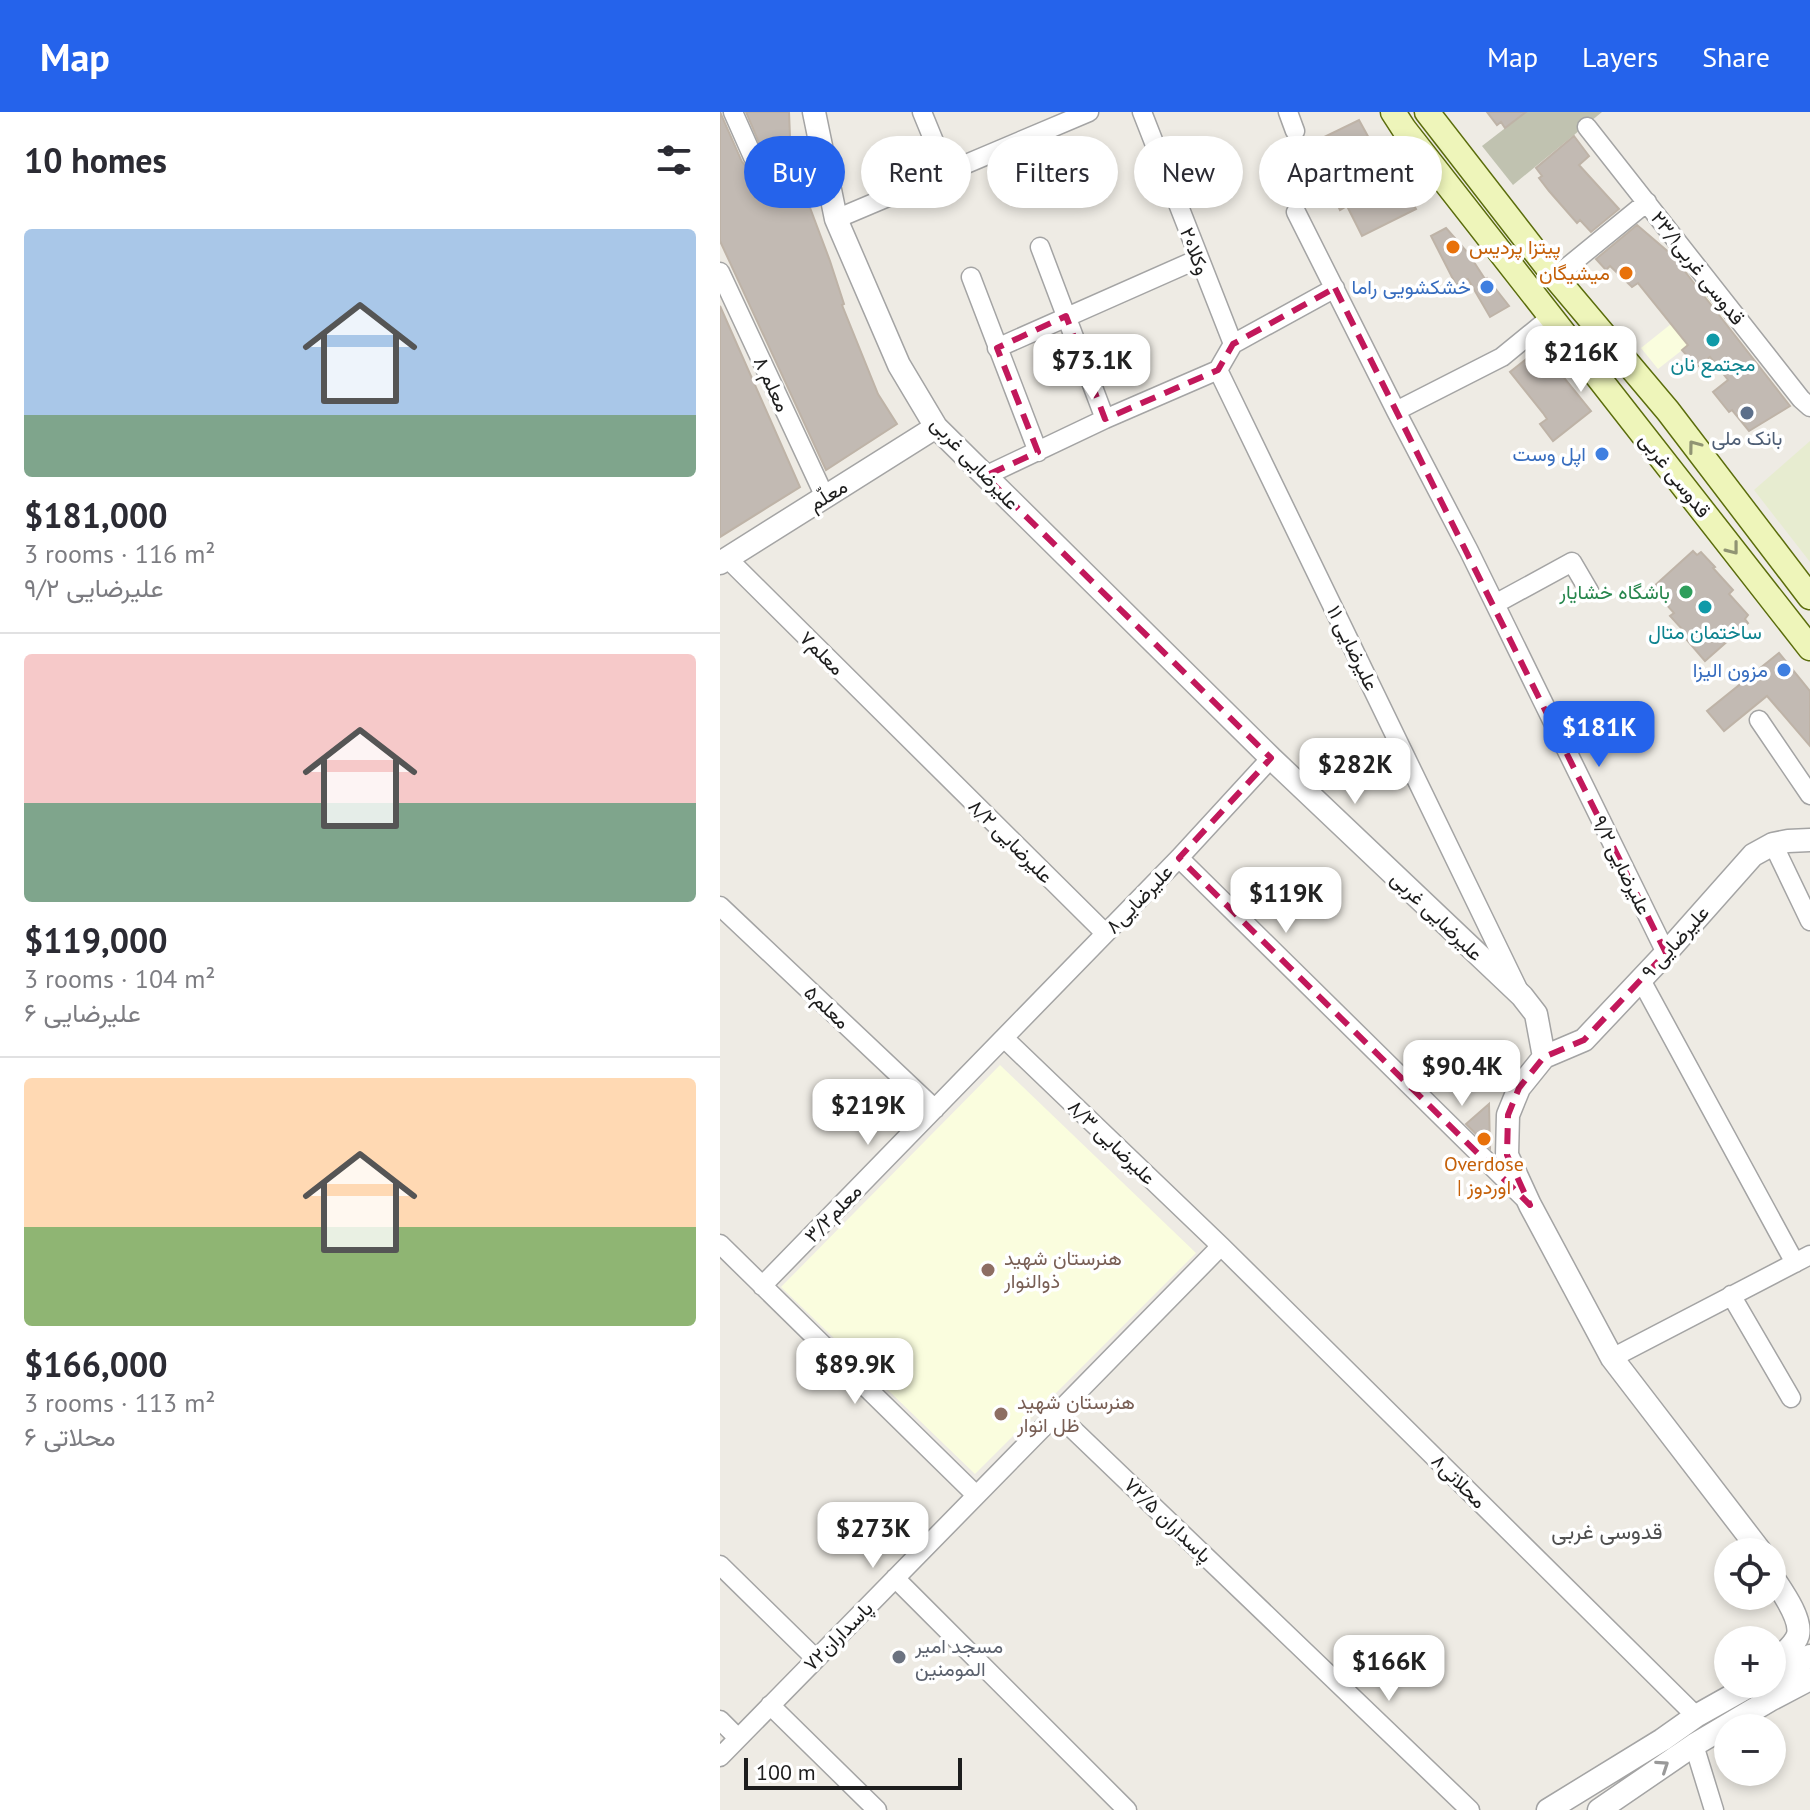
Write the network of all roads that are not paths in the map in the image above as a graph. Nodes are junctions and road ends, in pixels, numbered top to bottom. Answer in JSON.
{"nodes":[{"id":1,"x":733,"y":112,"type":"edge"},
{"id":2,"x":814,"y":112,"type":"edge"},
{"id":3,"x":922,"y":112,"type":"edge"},
{"id":4,"x":1089,"y":112,"type":"edge"},
{"id":5,"x":1142,"y":112,"type":"edge"},
{"id":6,"x":1288,"y":112,"type":"edge"},
{"id":7,"x":1393,"y":112,"type":"edge"},
{"id":8,"x":1427,"y":112,"type":"edge"},
{"id":9,"x":1587,"y":127,"type":"dead end"},
{"id":10,"x":1295,"y":131,"type":"dead end"},
{"id":11,"x":932,"y":136,"type":"edge"},
{"id":12,"x":744,"y":137,"type":"edge"},
{"id":13,"x":971,"y":163,"type":"edge"},
{"id":14,"x":1647,"y":202,"type":"junction"},
{"id":15,"x":863,"y":208,"type":"edge"},
{"id":16,"x":1296,"y":212,"type":"dead end"},
{"id":17,"x":836,"y":219,"type":"junction"},
{"id":18,"x":1040,"y":247,"type":"dead end"},
{"id":19,"x":1198,"y":259,"type":"junction"},
{"id":20,"x":720,"y":272,"type":"edge"},
{"id":21,"x":971,"y":277,"type":"dead end"},
{"id":22,"x":1555,"y":277,"type":"junction"},
{"id":23,"x":1335,"y":288,"type":"junction"},
{"id":24,"x":1066,"y":316,"type":"junction"},
{"id":25,"x":1551,"y":317,"type":"junction"},
{"id":26,"x":1233,"y":344,"type":"junction"},
{"id":27,"x":997,"y":348,"type":"junction"},
{"id":28,"x":1218,"y":370,"type":"junction"},
{"id":29,"x":1810,"y":407,"type":"edge"},
{"id":30,"x":1396,"y":411,"type":"junction"},
{"id":31,"x":1105,"y":419,"type":"junction"},
{"id":32,"x":936,"y":427,"type":"junction"},
{"id":33,"x":1038,"y":452,"type":"junction"},
{"id":34,"x":985,"y":476,"type":"junction"},
{"id":35,"x":825,"y":497,"type":"junction"},
{"id":36,"x":723,"y":560,"type":"edge"},
{"id":37,"x":1589,"y":591,"type":"dead end"},
{"id":38,"x":1810,"y":597,"type":"edge"},
{"id":39,"x":1495,"y":604,"type":"junction"},
{"id":40,"x":1810,"y":648,"type":"edge"},
{"id":41,"x":1759,"y":720,"type":"dead end"},
{"id":42,"x":917,"y":748,"type":"joint"},
{"id":43,"x":1271,"y":758,"type":"junction"},
{"id":44,"x":1807,"y":785,"type":"edge"},
{"id":45,"x":1810,"y":840,"type":"edge"},
{"id":46,"x":1773,"y":844,"type":"junction"},
{"id":47,"x":1179,"y":858,"type":"junction"},
{"id":48,"x":720,"y":906,"type":"edge"},
{"id":49,"x":1810,"y":921,"type":"edge"},
{"id":50,"x":1105,"y":933,"type":"junction"},
{"id":51,"x":1666,"y":953,"type":"junction"},
{"id":52,"x":1641,"y":980,"type":"junction"},
{"id":53,"x":1522,"y":996,"type":"junction"},
{"id":54,"x":1004,"y":1038,"type":"junction"},
{"id":55,"x":1544,"y":1057,"type":"junction"},
{"id":56,"x":935,"y":1109,"type":"junction"},
{"id":57,"x":1530,"y":1205,"type":"junction"},
{"id":58,"x":720,"y":1244,"type":"edge"},
{"id":59,"x":1221,"y":1246,"type":"junction"},
{"id":60,"x":1802,"y":1259,"type":"edge"},
{"id":61,"x":762,"y":1286,"type":"junction"},
{"id":62,"x":1731,"y":1295,"type":"junction"},
{"id":63,"x":1612,"y":1358,"type":"junction"},
{"id":64,"x":1791,"y":1398,"type":"dead end"},
{"id":65,"x":1057,"y":1414,"type":"junction"},
{"id":66,"x":976,"y":1495,"type":"junction"},
{"id":67,"x":1749,"y":1538,"type":"edge"},
{"id":68,"x":720,"y":1565,"type":"edge"},
{"id":69,"x":895,"y":1578,"type":"junction"},
{"id":70,"x":1786,"y":1585,"type":"edge"},
{"id":71,"x":1786,"y":1599,"type":"edge"},
{"id":72,"x":1810,"y":1615,"type":"edge"},
{"id":73,"x":1786,"y":1651,"type":"edge"},
{"id":74,"x":1810,"y":1656,"type":"edge"},
{"id":75,"x":816,"y":1659,"type":"junction"},
{"id":76,"x":1786,"y":1668,"type":"edge"},
{"id":77,"x":1810,"y":1679,"type":"edge"},
{"id":78,"x":1727,"y":1698,"type":"edge"},
{"id":79,"x":770,"y":1705,"type":"junction"},
{"id":80,"x":1696,"y":1716,"type":"junction"},
{"id":81,"x":720,"y":1720,"type":"edge"},
{"id":82,"x":738,"y":1738,"type":"junction"},
{"id":83,"x":1694,"y":1745,"type":"junction"},
{"id":84,"x":720,"y":1757,"type":"edge"},
{"id":85,"x":877,"y":1810,"type":"edge"},
{"id":86,"x":1127,"y":1810,"type":"edge"},
{"id":87,"x":1470,"y":1810,"type":"edge"},
{"id":88,"x":1548,"y":1810,"type":"edge"},
{"id":89,"x":1599,"y":1810,"type":"edge"},
{"id":90,"x":1714,"y":1810,"type":"edge"}],
"edges":[{"from":1,"to":12,"type":"street"},
{"from":2,"to":17,"type":"street","name":"علیرضایی غربی"},
{"from":3,"to":11,"type":"street"},
{"from":4,"to":13,"type":"street"},
{"from":5,"to":19,"type":"street","name":"وکلا۲۰"},
{"from":6,"to":10,"type":"street"},
{"from":7,"to":25,"type":"main road","name":"قدوسی غربی"},
{"from":8,"to":22,"type":"main road","name":"قدوسی غربی"},
{"from":9,"to":14,"type":"street","name":"قدوسی غربی۲۳/۱"},
{"from":14,"to":22,"type":"street"},
{"from":14,"to":29,"type":"street","name":"قدوسی غربی۲۳/۱"},
{"from":15,"to":17,"type":"street"},
{"from":16,"to":23,"type":"street","name":"۹/۲ علیرضایی"},
{"from":17,"to":32,"type":"street","name":"علیرضایی غربی"},
{"from":18,"to":24,"type":"street"},
{"from":19,"to":24,"type":"street"},
{"from":19,"to":26,"type":"street","name":"وکلا۲۰"},
{"from":20,"to":35,"type":"street","name":"۸ معلم"},
{"from":21,"to":27,"type":"street"},
{"from":38,"to":22,"type":"main road","name":"قدوسی غربی","one_way":true},
{"from":23,"to":26,"type":"street"},
{"from":23,"to":30,"type":"street","name":"۹/۲ علیرضایی"},
{"from":24,"to":27,"type":"street"},
{"from":24,"to":31,"type":"street"},
{"from":25,"to":30,"type":"street"},
{"from":25,"to":40,"type":"main road","name":"قدوسی غربی","one_way":true},
{"from":26,"to":28,"type":"street"},
{"from":27,"to":33,"type":"street"},
{"from":28,"to":31,"type":"street"},
{"from":28,"to":53,"type":"street","name":"۱۱ علیرضایی"},
{"from":30,"to":39,"type":"street","name":"۹/۲ علیرضایی"},
{"from":31,"to":33,"type":"street"},
{"from":32,"to":34,"type":"street","name":"علیرضایی غربی"},
{"from":32,"to":35,"type":"street","name":"معلّم"},
{"from":33,"to":34,"type":"street"},
{"from":34,"to":43,"type":"street","name":"علیرضایی غربی"},
{"from":35,"to":36,"type":"street","name":"معلّم"},
{"from":36,"to":42,"type":"street","name":"معلم۷"},
{"from":37,"to":39,"type":"street"},
{"from":39,"to":51,"type":"street","name":"۹/۲ علیرضایی"},
{"from":41,"to":44,"type":"street"},
{"from":42,"to":50,"type":"street","name":"علیرضایی ۸/۲"},
{"from":43,"to":47,"type":"street","name":"علیرضایی۸"},
{"from":43,"to":53,"type":"street","name":"علیرضایی غربی"},
{"from":45,"to":46,"type":"street"},
{"from":46,"to":49,"type":"street"},
{"from":46,"to":51,"type":"street","name":"۹ علیرضایی"},
{"from":47,"to":50,"type":"street","name":"علیرضایی۸"},
{"from":47,"to":57,"type":"street"},
{"from":48,"to":56,"type":"street","name":"معلم۵"},
{"from":50,"to":54,"type":"street","name":"علیرضایی۸"},
{"from":51,"to":52,"type":"street","name":"۹ علیرضایی"},
{"from":52,"to":55,"type":"street","name":"۹ علیرضایی"},
{"from":52,"to":60,"type":"street"},
{"from":53,"to":55,"type":"street","name":"علیرضایی غربی"},
{"from":54,"to":56,"type":"street","name":"معلم۳/۲"},
{"from":54,"to":59,"type":"street","name":"۸/۳ علیرضایی"},
{"from":55,"to":57,"type":"street"},
{"from":56,"to":61,"type":"street","name":"معلم۳/۲"},
{"from":57,"to":63,"type":"street"},
{"from":58,"to":61,"type":"street"},
{"from":59,"to":65,"type":"street","name":"پاسداران۷۲"},
{"from":59,"to":80,"type":"street","name":"محلاتی۸"},
{"from":60,"to":62,"type":"street"},
{"from":61,"to":66,"type":"street"},
{"from":62,"to":63,"type":"street"},
{"from":62,"to":64,"type":"street"},
{"from":63,"to":67,"type":"street"},
{"from":65,"to":66,"type":"street","name":"پاسداران۷۲"},
{"from":65,"to":87,"type":"street","name":"۷۲/۵ پاسداران"},
{"from":66,"to":69,"type":"street","name":"پاسداران۷۲"},
{"from":68,"to":75,"type":"street"},
{"from":69,"to":75,"type":"street","name":"پاسداران۷۲"},
{"from":69,"to":86,"type":"street"},
{"from":70,"to":72,"type":"street"},
{"from":71,"to":73,"type":"street"},
{"from":74,"to":76,"type":"street"},
{"from":75,"to":79,"type":"street","name":"پاسداران۷۲"},
{"from":77,"to":83,"type":"street"},
{"from":78,"to":80,"type":"street"},
{"from":79,"to":82,"type":"street","name":"پاسداران۷۲"},
{"from":79,"to":85,"type":"street"},
{"from":80,"to":88,"type":"street"},
{"from":81,"to":82,"type":"street"},
{"from":82,"to":84,"type":"street","name":"پاسداران۷۲"},
{"from":89,"to":83,"type":"street","one_way":true},
{"from":83,"to":90,"type":"street"}]}
